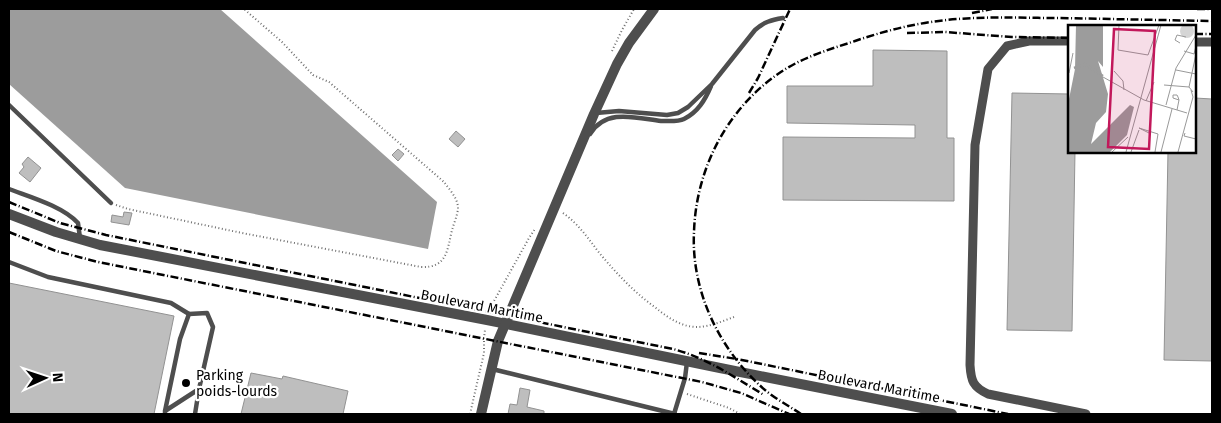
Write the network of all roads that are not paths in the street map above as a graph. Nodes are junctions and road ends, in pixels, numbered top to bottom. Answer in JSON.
{"nodes":[{"id":1,"x":654,"y":9,"type":"edge"},
{"id":2,"x":783,"y":18,"type":"dead end"},
{"id":3,"x":1068,"y":41,"type":"edge"},
{"id":4,"x":1196,"y":42,"type":"edge"},
{"id":5,"x":1212,"y":42,"type":"edge"},
{"id":6,"x":712,"y":84,"type":"junction"},
{"id":7,"x":9,"y":105,"type":"edge"},
{"id":8,"x":594,"y":114,"type":"junction"},
{"id":9,"x":575,"y":158,"type":"junction"},
{"id":10,"x":9,"y":189,"type":"edge"},
{"id":11,"x":111,"y":203,"type":"road end"},
{"id":12,"x":9,"y":214,"type":"edge"},
{"id":13,"x":80,"y":240,"type":"junction"},
{"id":14,"x":9,"y":262,"type":"edge"},
{"id":15,"x":188,"y":314,"type":"junction"},
{"id":16,"x":505,"y":324,"type":"junction"},
{"id":17,"x":687,"y":361,"type":"junction"},
{"id":18,"x":491,"y":369,"type":"junction"},
{"id":19,"x":199,"y":389,"type":"junction"},
{"id":20,"x":165,"y":413,"type":"edge"},
{"id":21,"x":195,"y":414,"type":"edge"},
{"id":22,"x":481,"y":414,"type":"edge"},
{"id":23,"x":674,"y":414,"type":"edge"},
{"id":24,"x":952,"y":414,"type":"edge"},
{"id":25,"x":1086,"y":414,"type":"edge"}],
"edges":[{"from":1,"to":8,"type":"street"},
{"from":2,"to":6,"type":"lane"},
{"from":3,"to":25,"type":"street"},
{"from":4,"to":5,"type":"street"},
{"from":6,"to":8,"type":"lane"},
{"from":6,"to":9,"type":"lane"},
{"from":7,"to":11,"type":"lane"},
{"from":8,"to":9,"type":"street"},
{"from":9,"to":16,"type":"street"},
{"from":10,"to":13,"type":"lane"},
{"from":12,"to":13,"type":"street","name":"Boulevard Maritime"},
{"from":13,"to":16,"type":"street","name":"Boulevard Maritime"},
{"from":14,"to":15,"type":"lane"},
{"from":15,"to":19,"type":"lane"},
{"from":15,"to":20,"type":"lane"},
{"from":16,"to":17,"type":"street","name":"Boulevard Maritime"},
{"from":16,"to":18,"type":"street"},
{"from":17,"to":23,"type":"lane"},
{"from":17,"to":24,"type":"street","name":"Boulevard Maritime"},
{"from":18,"to":22,"type":"street"},
{"from":18,"to":23,"type":"lane"},
{"from":19,"to":20,"type":"lane"},
{"from":19,"to":21,"type":"lane"}]}
